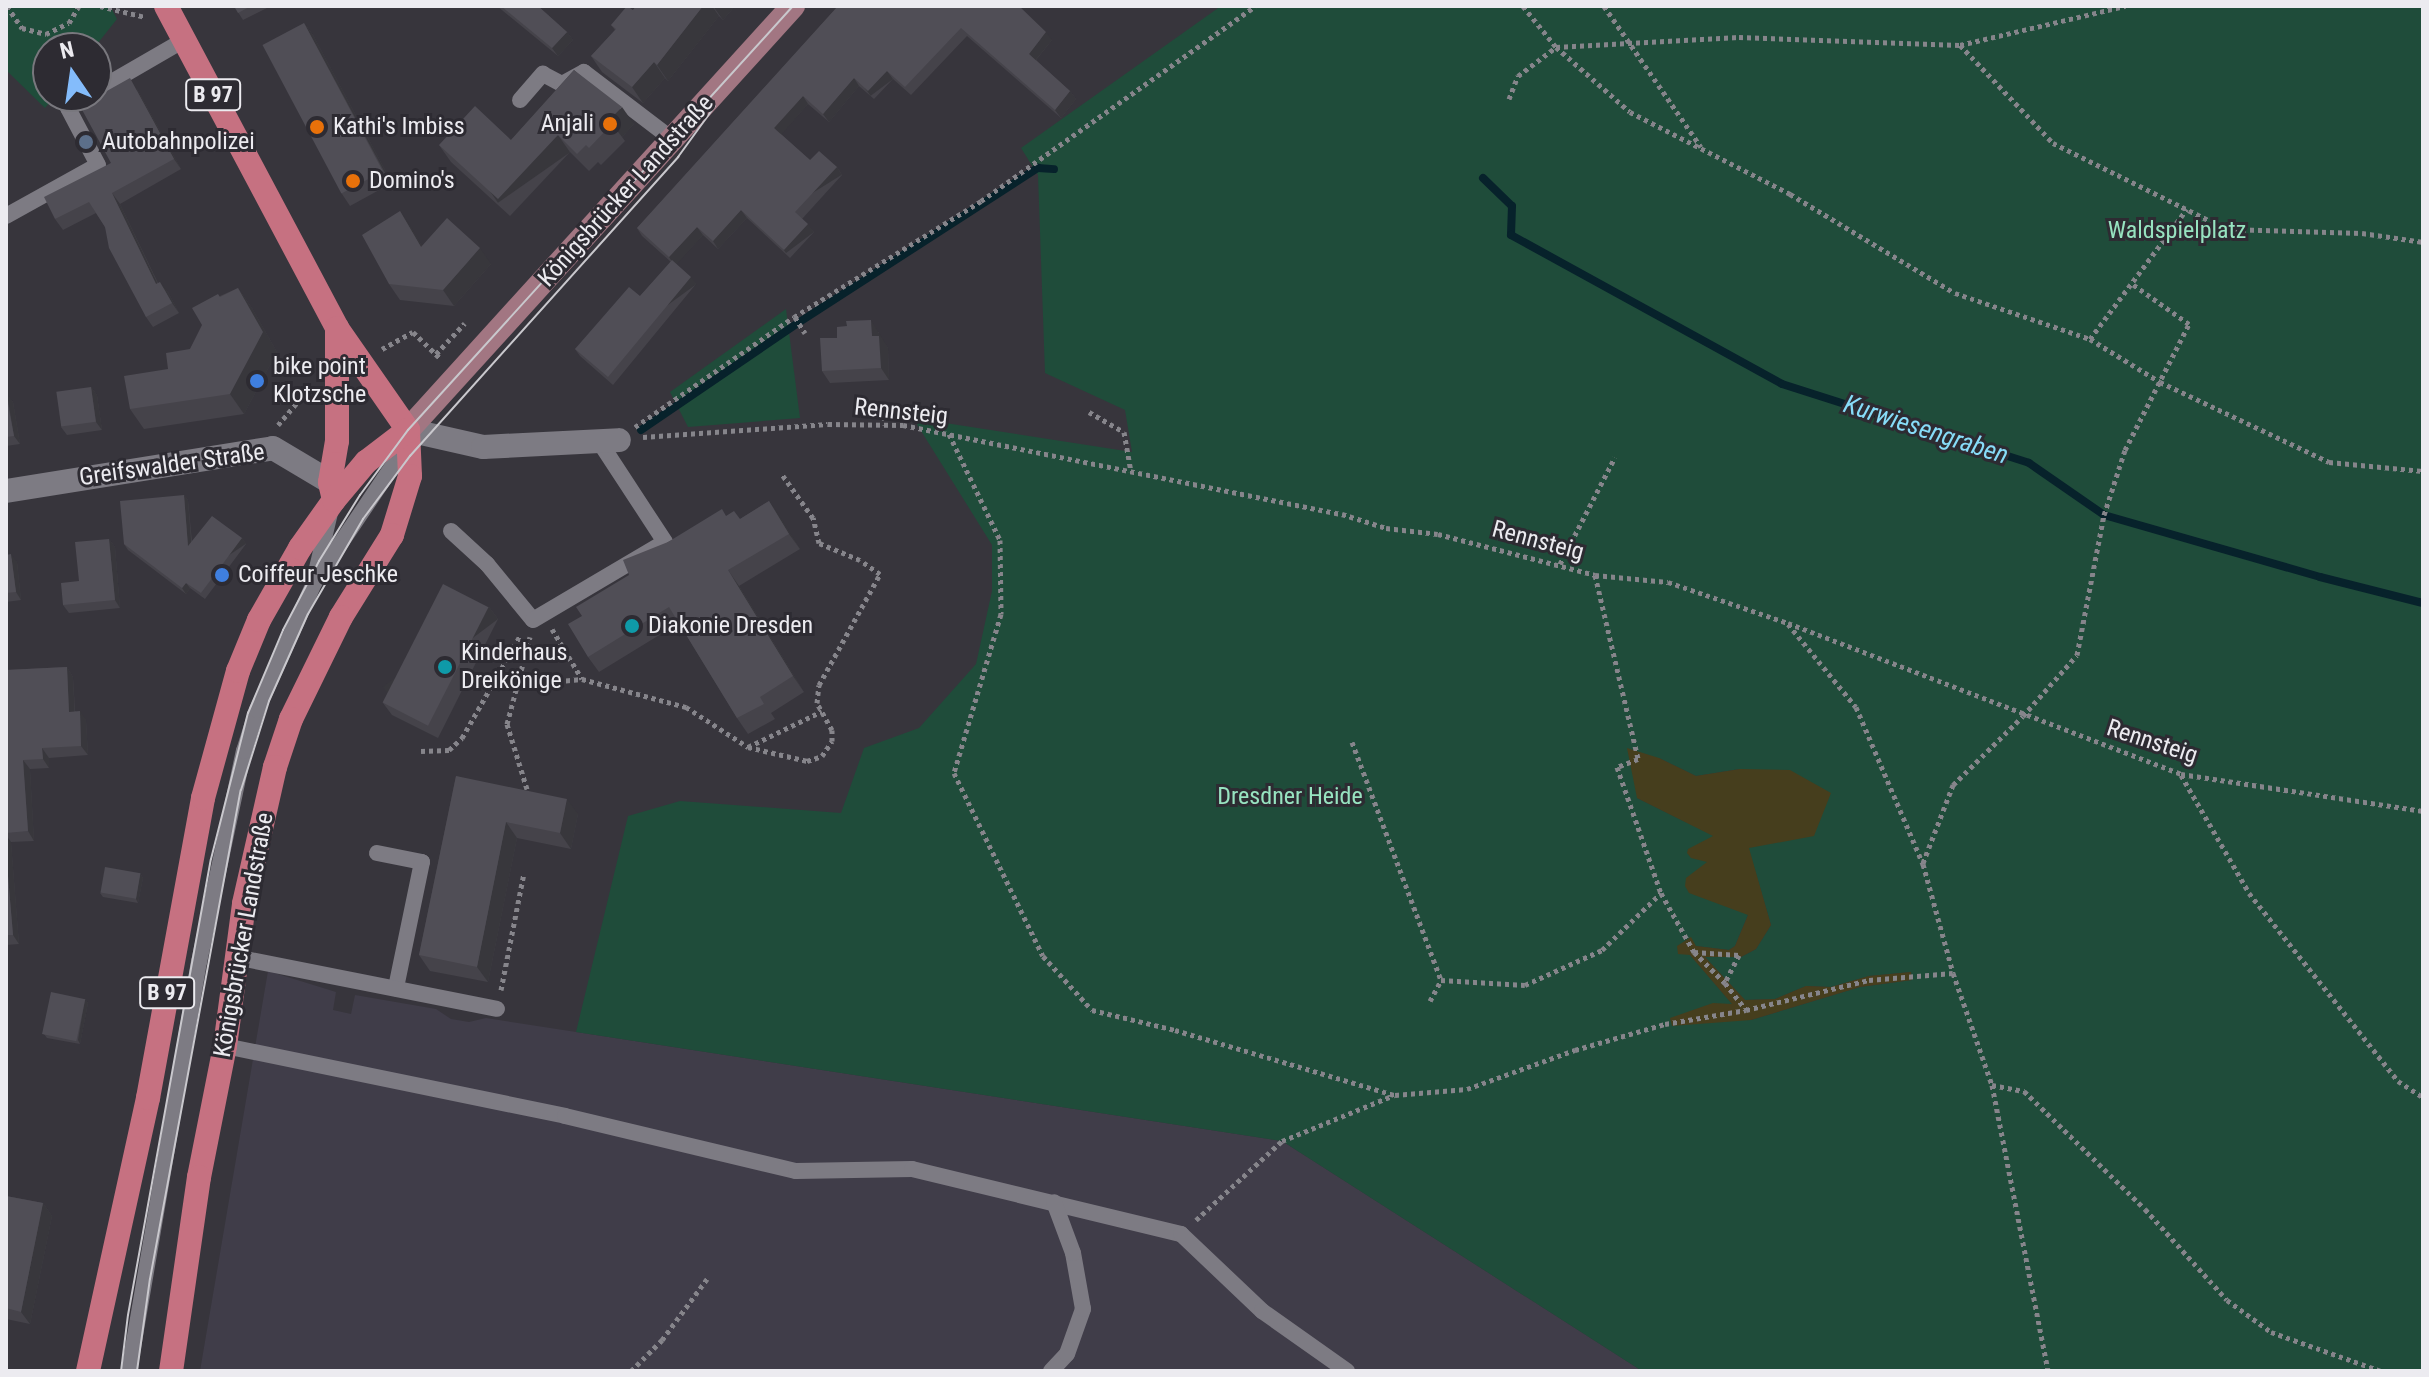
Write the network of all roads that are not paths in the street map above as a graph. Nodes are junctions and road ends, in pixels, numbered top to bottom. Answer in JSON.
{"nodes":[{"id":1,"x":166,"y":6,"type":"edge"},
{"id":2,"x":793,"y":6,"type":"edge"},
{"id":3,"x":184,"y":40,"type":"junction"},
{"id":4,"x":112,"y":82,"type":"edge"},
{"id":5,"x":520,"y":100,"type":"dead end"},
{"id":6,"x":70,"y":112,"type":"edge"},
{"id":7,"x":672,"y":139,"type":"junction"},
{"id":8,"x":6,"y":216,"type":"edge"},
{"id":9,"x":337,"y":328,"type":"junction"},
{"id":10,"x":408,"y":430,"type":"junction"},
{"id":11,"x":617,"y":436,"type":"joint"},
{"id":12,"x":6,"y":491,"type":"edge"},
{"id":13,"x":332,"y":491,"type":"junction"},
{"id":14,"x":451,"y":531,"type":"dead end"},
{"id":15,"x":314,"y":583,"type":"junction"},
{"id":16,"x":377,"y":853,"type":"dead end"},
{"id":17,"x":235,"y":957,"type":"junction"},
{"id":18,"x":396,"y":988,"type":"junction"},
{"id":19,"x":497,"y":1009,"type":"road end"},
{"id":20,"x":225,"y":1046,"type":"junction"},
{"id":21,"x":1054,"y":1202,"type":"junction"},
{"id":22,"x":88,"y":1371,"type":"edge"},
{"id":23,"x":129,"y":1371,"type":"edge"},
{"id":24,"x":171,"y":1371,"type":"edge"},
{"id":25,"x":1051,"y":1371,"type":"edge"},
{"id":26,"x":1347,"y":1371,"type":"edge"}],
"edges":[{"from":1,"to":3,"type":"main road","number":"B 97"},
{"from":2,"to":7,"type":"main road","name":"Königsbrücker Landstraße"},
{"from":3,"to":4,"type":"lane"},
{"from":3,"to":9,"type":"main road","number":"B 97"},
{"from":5,"to":7,"type":"lane"},
{"from":6,"to":8,"type":"lane"},
{"from":7,"to":10,"type":"main road","name":"Königsbrücker Landstraße"},
{"from":9,"to":10,"type":"main road","number":"B 97"},
{"from":9,"to":13,"type":"main road"},
{"from":10,"to":11,"type":"street"},
{"from":10,"to":13,"type":"main road","number":"B 97"},
{"from":10,"to":15,"type":"lane"},
{"from":10,"to":17,"type":"main road","name":"Königsbrücker Landstraße","number":"B 97"},
{"from":11,"to":14,"type":"lane"},
{"from":12,"to":13,"type":"street","name":"Greifswalder Straße"},
{"from":13,"to":15,"type":"lane"},
{"from":13,"to":22,"type":"main road","number":"B 97"},
{"from":15,"to":23,"type":"lane"},
{"from":16,"to":18,"type":"lane"},
{"from":17,"to":18,"type":"lane"},
{"from":17,"to":20,"type":"main road","name":"Königsbrücker Landstraße","number":"B 97"},
{"from":18,"to":19,"type":"lane"},
{"from":20,"to":21,"type":"lane"},
{"from":20,"to":24,"type":"main road","name":"Königsbrücker Landstraße","number":"B 97"},
{"from":21,"to":25,"type":"lane"},
{"from":21,"to":26,"type":"lane"}]}
